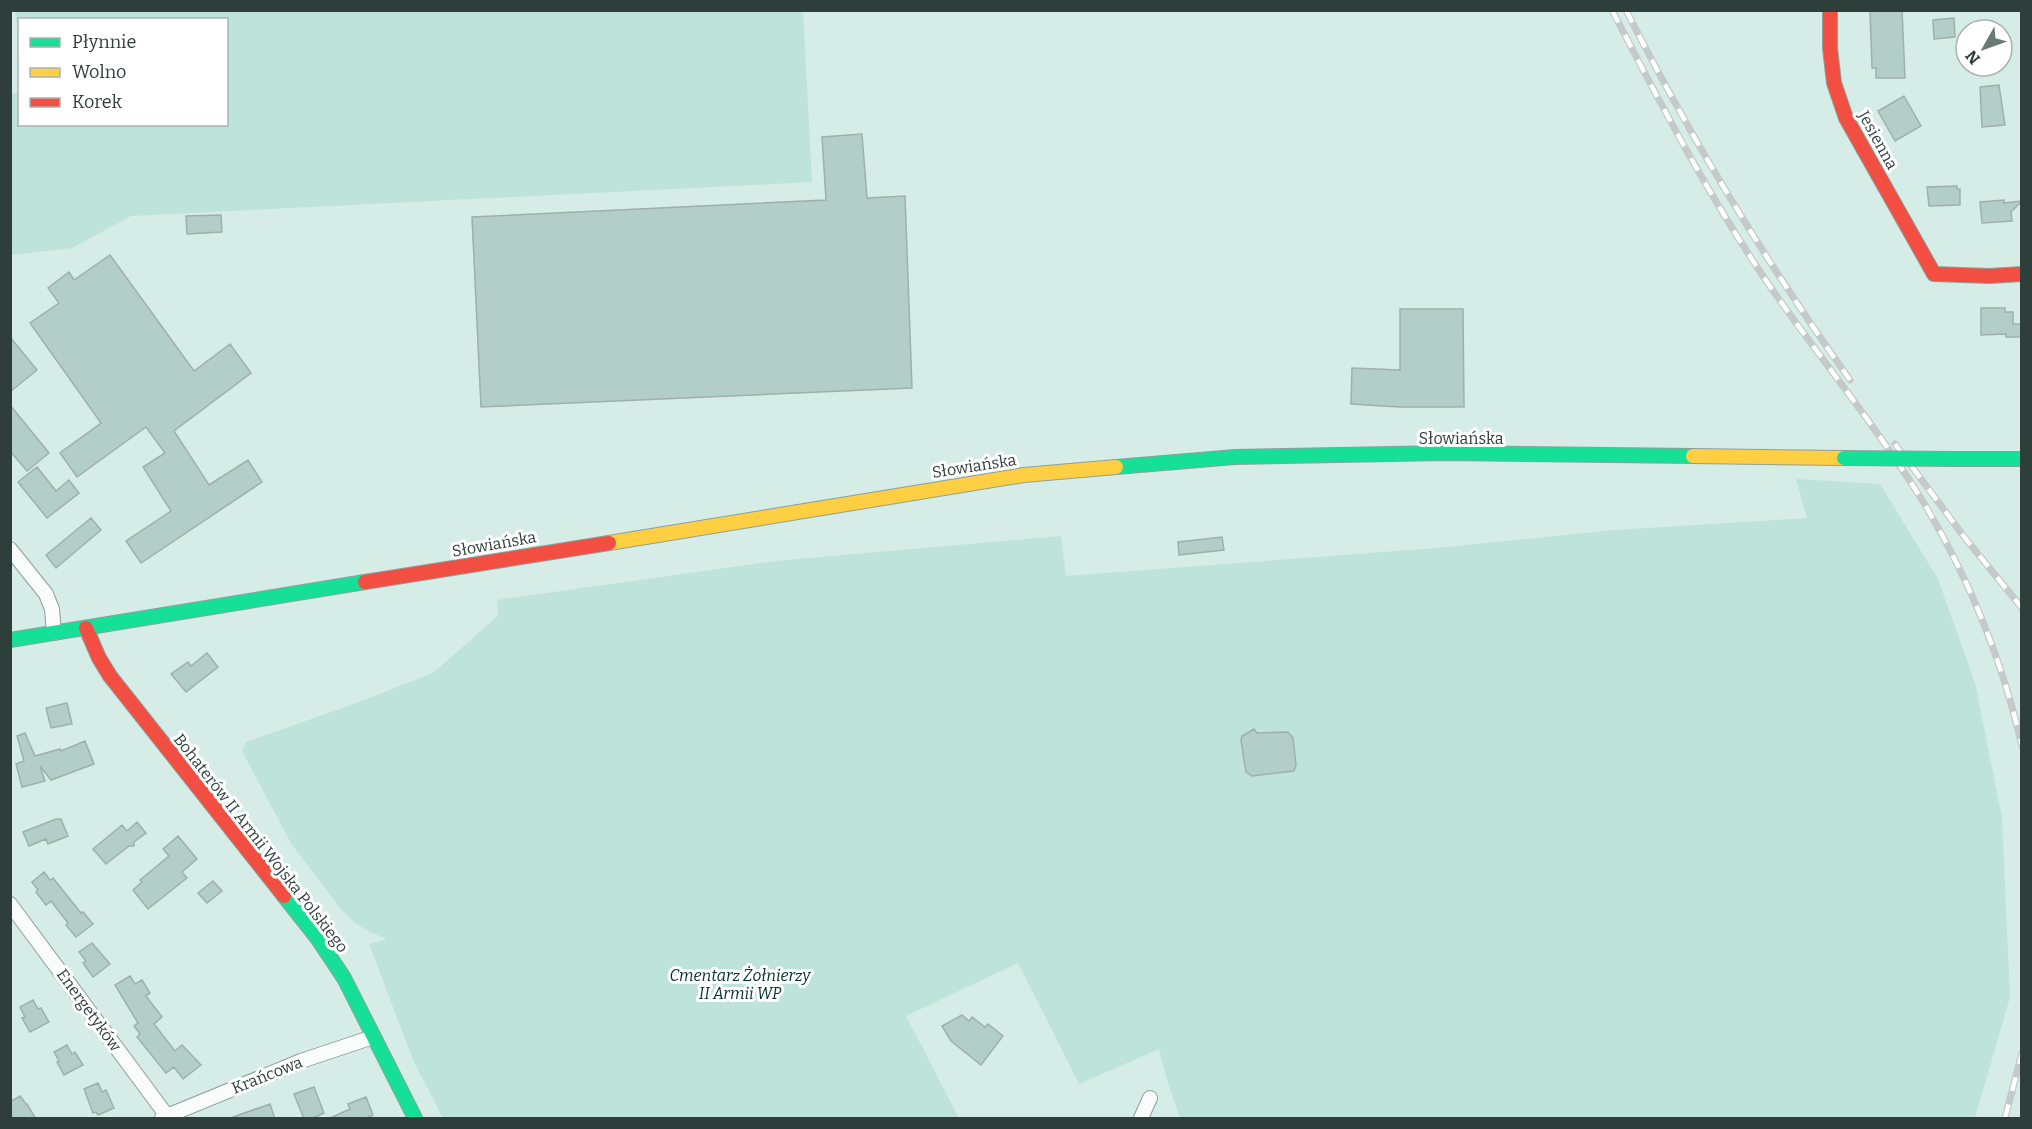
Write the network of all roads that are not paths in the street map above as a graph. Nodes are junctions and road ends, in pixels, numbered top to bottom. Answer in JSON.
{"nodes":[{"id":1,"x":1830,"y":10,"type":"edge"},
{"id":2,"x":2022,"y":274,"type":"edge"},
{"id":3,"x":2022,"y":459,"type":"edge"},
{"id":4,"x":10,"y":549,"type":"edge"},
{"id":5,"x":86,"y":628,"type":"junction"},
{"id":6,"x":54,"y":633,"type":"junction"},
{"id":7,"x":10,"y":639,"type":"edge"},
{"id":8,"x":10,"y":904,"type":"edge"},
{"id":9,"x":373,"y":1037,"type":"junction"},
{"id":10,"x":1150,"y":1098,"type":"dead end"},
{"id":11,"x":165,"y":1117,"type":"edge"},
{"id":12,"x":415,"y":1119,"type":"edge"},
{"id":13,"x":1141,"y":1119,"type":"edge"}],
"edges":[{"from":1,"to":2,"type":"street","name":"Jesienna"},
{"from":3,"to":5,"type":"street","name":"Słowiańska","bridge":true},
{"from":4,"to":6,"type":"street"},
{"from":5,"to":6,"type":"street","name":"Słowiańska"},
{"from":5,"to":9,"type":"street","name":"Bohaterów II Armii Wojska Polskiego"},
{"from":6,"to":7,"type":"street","name":"Słowiańska"},
{"from":8,"to":11,"type":"street","name":"Energetyków"},
{"from":9,"to":11,"type":"street","name":"Krańcowa"},
{"from":9,"to":12,"type":"street","name":"Bohaterów II Armii Wojska Polskiego"},
{"from":10,"to":13,"type":"street"}]}
